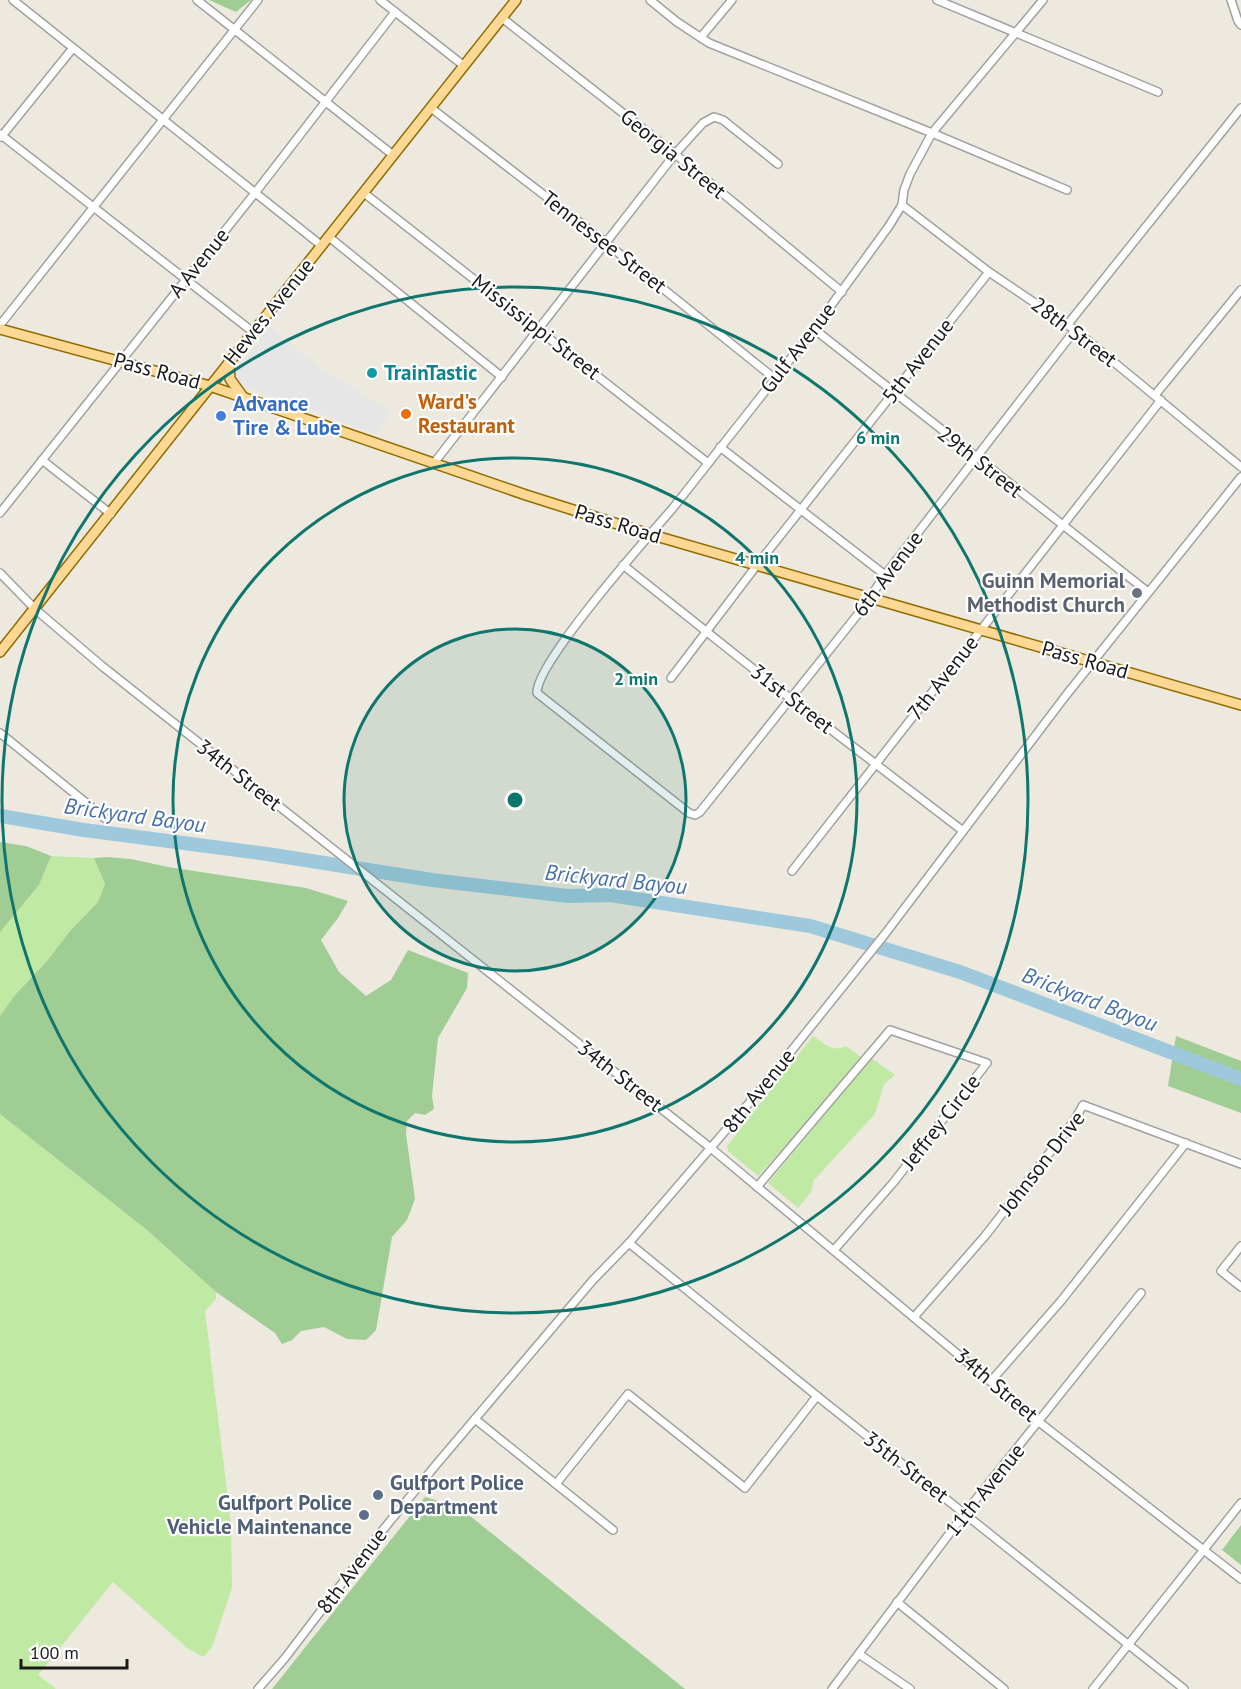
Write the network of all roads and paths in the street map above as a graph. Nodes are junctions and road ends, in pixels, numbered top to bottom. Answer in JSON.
{"nodes":[{"id":1,"x":13,"y":0,"type":"edge"},
{"id":2,"x":197,"y":0,"type":"edge"},
{"id":3,"x":258,"y":0,"type":"edge"},
{"id":4,"x":380,"y":0,"type":"edge"},
{"id":5,"x":516,"y":0,"type":"edge"},
{"id":6,"x":650,"y":0,"type":"edge"},
{"id":7,"x":732,"y":0,"type":"edge"},
{"id":8,"x":937,"y":0,"type":"edge"},
{"id":9,"x":1043,"y":0,"type":"edge"},
{"id":10,"x":1232,"y":0,"type":"edge"},
{"id":11,"x":395,"y":12,"type":"junction"},
{"id":12,"x":502,"y":18,"type":"junction"},
{"id":13,"x":1241,"y":25,"type":"edge"},
{"id":14,"x":235,"y":29,"type":"junction"},
{"id":15,"x":1017,"y":33,"type":"junction"},
{"id":16,"x":701,"y":37,"type":"junction"},
{"id":17,"x":73,"y":48,"type":"junction"},
{"id":18,"x":463,"y":65,"type":"junction"},
{"id":19,"x":1158,"y":93,"type":"dead end"},
{"id":20,"x":326,"y":100,"type":"junction"},
{"id":21,"x":431,"y":108,"type":"junction"},
{"id":22,"x":1241,"y":108,"type":"edge"},
{"id":23,"x":163,"y":120,"type":"junction"},
{"id":24,"x":932,"y":133,"type":"junction"},
{"id":25,"x":1,"y":136,"type":"edge"},
{"id":26,"x":675,"y":154,"type":"junction"},
{"id":27,"x":393,"y":156,"type":"junction"},
{"id":28,"x":778,"y":164,"type":"dead end"},
{"id":29,"x":1067,"y":190,"type":"dead end"},
{"id":30,"x":255,"y":193,"type":"junction"},
{"id":31,"x":364,"y":193,"type":"junction"},
{"id":32,"x":902,"y":205,"type":"junction"},
{"id":33,"x":93,"y":209,"type":"junction"},
{"id":34,"x":328,"y":237,"type":"junction"},
{"id":35,"x":605,"y":242,"type":"junction"},
{"id":36,"x":322,"y":246,"type":"junction"},
{"id":37,"x":989,"y":272,"type":"junction"},
{"id":38,"x":185,"y":280,"type":"junction"},
{"id":39,"x":1241,"y":290,"type":"edge"},
{"id":40,"x":842,"y":292,"type":"junction"},
{"id":41,"x":1068,"y":324,"type":"junction"},
{"id":42,"x":0,"y":327,"type":"edge"},
{"id":43,"x":814,"y":329,"type":"junction"},
{"id":44,"x":540,"y":330,"type":"junction"},
{"id":45,"x":1075,"y":330,"type":"junction"},
{"id":46,"x":253,"y":332,"type":"junction"},
{"id":47,"x":120,"y":361,"type":"junction"},
{"id":48,"x":229,"y":362,"type":"junction"},
{"id":49,"x":502,"y":377,"type":"junction"},
{"id":50,"x":774,"y":378,"type":"junction"},
{"id":51,"x":210,"y":386,"type":"junction"},
{"id":52,"x":893,"y":393,"type":"junction"},
{"id":53,"x":243,"y":397,"type":"junction"},
{"id":54,"x":1158,"y":397,"type":"junction"},
{"id":55,"x":720,"y":447,"type":"junction"},
{"id":56,"x":977,"y":459,"type":"junction"},
{"id":57,"x":42,"y":460,"type":"junction"},
{"id":58,"x":434,"y":463,"type":"junction"},
{"id":59,"x":708,"y":463,"type":"junction"},
{"id":60,"x":1241,"y":467,"type":"edge"},
{"id":61,"x":1241,"y":477,"type":"edge"},
{"id":62,"x":800,"y":511,"type":"junction"},
{"id":63,"x":0,"y":513,"type":"edge"},
{"id":64,"x":111,"y":514,"type":"junction"},
{"id":65,"x":1062,"y":527,"type":"junction"},
{"id":66,"x":648,"y":534,"type":"junction"},
{"id":67,"x":757,"y":564,"type":"junction"},
{"id":68,"x":623,"y":566,"type":"junction"},
{"id":69,"x":0,"y":573,"type":"edge"},
{"id":70,"x":885,"y":575,"type":"junction"},
{"id":71,"x":1148,"y":592,"type":"junction"},
{"id":72,"x":870,"y":598,"type":"junction"},
{"id":73,"x":35,"y":609,"type":"junction"},
{"id":74,"x":981,"y":630,"type":"junction"},
{"id":75,"x":706,"y":631,"type":"junction"},
{"id":76,"x":0,"y":652,"type":"edge"},
{"id":77,"x":1092,"y":662,"type":"junction"},
{"id":78,"x":670,"y":678,"type":"dead end"},
{"id":79,"x":791,"y":699,"type":"junction"},
{"id":80,"x":1241,"y":705,"type":"edge"},
{"id":81,"x":0,"y":733,"type":"edge"},
{"id":82,"x":876,"y":764,"type":"junction"},
{"id":83,"x":695,"y":815,"type":"joint"},
{"id":84,"x":106,"y":819,"type":"dead end"},
{"id":85,"x":963,"y":831,"type":"junction"},
{"id":86,"x":792,"y":871,"type":"dead end"},
{"id":87,"x":1186,"y":1143,"type":"junction"},
{"id":88,"x":712,"y":1149,"type":"junction"},
{"id":89,"x":1241,"y":1164,"type":"edge"},
{"id":90,"x":757,"y":1187,"type":"junction"},
{"id":91,"x":629,"y":1243,"type":"junction"},
{"id":92,"x":1241,"y":1246,"type":"edge"},
{"id":93,"x":834,"y":1250,"type":"junction"},
{"id":94,"x":1241,"y":1287,"type":"edge"},
{"id":95,"x":1141,"y":1293,"type":"dead end"},
{"id":96,"x":915,"y":1316,"type":"junction"},
{"id":97,"x":991,"y":1381,"type":"junction"},
{"id":98,"x":817,"y":1396,"type":"junction"},
{"id":99,"x":474,"y":1419,"type":"junction"},
{"id":100,"x":1039,"y":1422,"type":"junction"},
{"id":101,"x":556,"y":1484,"type":"junction"},
{"id":102,"x":1241,"y":1503,"type":"edge"},
{"id":103,"x":965,"y":1513,"type":"junction"},
{"id":104,"x":613,"y":1530,"type":"dead end"},
{"id":105,"x":1203,"y":1550,"type":"junction"},
{"id":106,"x":1241,"y":1579,"type":"edge"},
{"id":107,"x":897,"y":1602,"type":"junction"},
{"id":108,"x":1128,"y":1644,"type":"junction"},
{"id":109,"x":859,"y":1654,"type":"junction"},
{"id":110,"x":258,"y":1689,"type":"edge"},
{"id":111,"x":832,"y":1689,"type":"edge"},
{"id":112,"x":910,"y":1689,"type":"edge"},
{"id":113,"x":1004,"y":1689,"type":"edge"},
{"id":114,"x":1093,"y":1689,"type":"edge"},
{"id":115,"x":1184,"y":1689,"type":"edge"}],
"edges":[{"from":1,"to":17,"type":"street"},
{"from":2,"to":14,"type":"street"},
{"from":3,"to":14,"type":"street"},
{"from":4,"to":11,"type":"street"},
{"from":5,"to":12,"type":"main road","name":"Hewes Avenue"},
{"from":6,"to":16,"type":"street"},
{"from":7,"to":16,"type":"street"},
{"from":8,"to":15,"type":"street"},
{"from":9,"to":15,"type":"street","name":"Gulf Avenue"},
{"from":10,"to":13,"type":"street"},
{"from":11,"to":18,"type":"street"},
{"from":11,"to":20,"type":"street","name":"A Avenue"},
{"from":12,"to":18,"type":"main road","name":"Hewes Avenue"},
{"from":12,"to":26,"type":"street","name":"Georgia Street"},
{"from":14,"to":20,"type":"street"},
{"from":14,"to":23,"type":"street"},
{"from":15,"to":19,"type":"street"},
{"from":15,"to":24,"type":"street","name":"Gulf Avenue"},
{"from":16,"to":24,"type":"street"},
{"from":17,"to":23,"type":"street"},
{"from":17,"to":25,"type":"street"},
{"from":18,"to":21,"type":"main road","name":"Hewes Avenue"},
{"from":20,"to":27,"type":"street"},
{"from":20,"to":30,"type":"street","name":"A Avenue"},
{"from":21,"to":27,"type":"main road","name":"Hewes Avenue"},
{"from":21,"to":35,"type":"street","name":"Tennessee Street"},
{"from":22,"to":41,"type":"street"},
{"from":23,"to":30,"type":"street"},
{"from":23,"to":33,"type":"street"},
{"from":24,"to":29,"type":"street"},
{"from":24,"to":32,"type":"street","name":"Gulf Avenue"},
{"from":25,"to":33,"type":"street"},
{"from":26,"to":28,"type":"street"},
{"from":26,"to":35,"type":"street"},
{"from":26,"to":40,"type":"street","name":"Georgia Street"},
{"from":27,"to":31,"type":"main road","name":"Hewes Avenue"},
{"from":30,"to":36,"type":"street"},
{"from":30,"to":38,"type":"street","name":"A Avenue"},
{"from":31,"to":34,"type":"main road","name":"Hewes Avenue"},
{"from":31,"to":44,"type":"street","name":"Mississippi Street"},
{"from":32,"to":37,"type":"street","name":"28th Street"},
{"from":32,"to":40,"type":"street","name":"Gulf Avenue"},
{"from":33,"to":38,"type":"street"},
{"from":33,"to":42,"type":"street"},
{"from":34,"to":36,"type":"main road","name":"Hewes Avenue"},
{"from":34,"to":49,"type":"street"},
{"from":35,"to":44,"type":"street"},
{"from":35,"to":50,"type":"street","name":"Tennessee Street"},
{"from":36,"to":46,"type":"main road","name":"Hewes Avenue"},
{"from":37,"to":41,"type":"street","name":"28th Street"},
{"from":37,"to":52,"type":"street","name":"5th Avenue"},
{"from":38,"to":46,"type":"street"},
{"from":38,"to":47,"type":"street","name":"A Avenue"},
{"from":39,"to":54,"type":"street"},
{"from":40,"to":43,"type":"street","name":"Gulf Avenue"},
{"from":41,"to":45,"type":"street","name":"28th Street"},
{"from":42,"to":47,"type":"main road","name":"Pass Road"},
{"from":43,"to":50,"type":"street","name":"Gulf Avenue"},
{"from":43,"to":52,"type":"street","name":"29th Street"},
{"from":44,"to":49,"type":"street"},
{"from":44,"to":59,"type":"street","name":"Mississippi Street"},
{"from":45,"to":54,"type":"street","name":"28th Street"},
{"from":45,"to":56,"type":"street","name":"6th Avenue"},
{"from":46,"to":48,"type":"main road","name":"Hewes Avenue"},
{"from":47,"to":51,"type":"main road","name":"Pass Road"},
{"from":47,"to":57,"type":"street","name":"A Avenue"},
{"from":48,"to":51,"type":"main road","name":"Hewes Avenue"},
{"from":48,"to":53,"type":"main road"},
{"from":49,"to":58,"type":"street"},
{"from":50,"to":55,"type":"street","name":"Gulf Avenue"},
{"from":51,"to":53,"type":"main road","name":"Pass Road"},
{"from":51,"to":64,"type":"main road","name":"Hewes Avenue"},
{"from":52,"to":56,"type":"street","name":"29th Street"},
{"from":52,"to":62,"type":"street","name":"5th Avenue"},
{"from":53,"to":58,"type":"main road","name":"Pass Road"},
{"from":54,"to":60,"type":"street","name":"28th Street"},
{"from":54,"to":65,"type":"street","name":"7th Avenue"},
{"from":55,"to":59,"type":"street","name":"Gulf Avenue"},
{"from":55,"to":62,"type":"street"},
{"from":56,"to":65,"type":"street","name":"29th Street"},
{"from":56,"to":70,"type":"street","name":"6th Avenue"},
{"from":57,"to":63,"type":"street","name":"A Avenue"},
{"from":57,"to":64,"type":"street"},
{"from":58,"to":66,"type":"main road","name":"Pass Road"},
{"from":59,"to":66,"type":"street","name":"Gulf Avenue"},
{"from":61,"to":71,"type":"street","name":"8th Avenue"},
{"from":62,"to":67,"type":"street","name":"5th Avenue"},
{"from":62,"to":70,"type":"street"},
{"from":64,"to":73,"type":"main road","name":"Hewes Avenue"},
{"from":65,"to":71,"type":"street","name":"29th Street"},
{"from":65,"to":74,"type":"street","name":"7th Avenue"},
{"from":66,"to":67,"type":"main road","name":"Pass Road"},
{"from":66,"to":68,"type":"street","name":"Gulf Avenue"},
{"from":67,"to":72,"type":"main road","name":"Pass Road"},
{"from":67,"to":75,"type":"street","name":"5th Avenue"},
{"from":68,"to":75,"type":"street","name":"31st Street"},
{"from":68,"to":83,"type":"street","name":"Gulf Avenue"},
{"from":69,"to":73,"type":"street","name":"34th Street"},
{"from":70,"to":72,"type":"street","name":"6th Avenue"},
{"from":71,"to":77,"type":"street","name":"8th Avenue"},
{"from":72,"to":74,"type":"main road","name":"Pass Road"},
{"from":72,"to":79,"type":"street","name":"6th Avenue"},
{"from":73,"to":76,"type":"main road","name":"Hewes Avenue"},
{"from":73,"to":88,"type":"street","name":"34th Street"},
{"from":74,"to":77,"type":"main road","name":"Pass Road"},
{"from":74,"to":82,"type":"street","name":"7th Avenue"},
{"from":75,"to":78,"type":"street","name":"5th Avenue"},
{"from":75,"to":79,"type":"street","name":"31st Street"},
{"from":77,"to":80,"type":"main road","name":"Pass Road"},
{"from":77,"to":85,"type":"street","name":"8th Avenue"},
{"from":79,"to":82,"type":"street","name":"31st Street"},
{"from":79,"to":83,"type":"street","name":"6th Avenue"},
{"from":81,"to":84,"type":"street"},
{"from":82,"to":85,"type":"street","name":"31st Street"},
{"from":82,"to":86,"type":"street","name":"7th Avenue"},
{"from":85,"to":88,"type":"street","name":"8th Avenue"},
{"from":87,"to":89,"type":"street","name":"Johnson Drive"},
{"from":87,"to":96,"type":"street","name":"Johnson Drive"},
{"from":87,"to":97,"type":"street"},
{"from":88,"to":90,"type":"street","name":"34th Street"},
{"from":88,"to":91,"type":"street","name":"8th Avenue"},
{"from":90,"to":93,"type":"street","name":"34th Street"},
{"from":90,"to":93,"type":"street","name":"Jeffrey Circle"},
{"from":91,"to":98,"type":"street","name":"35th Street"},
{"from":91,"to":99,"type":"street","name":"8th Avenue"},
{"from":92,"to":94,"type":"street"},
{"from":93,"to":96,"type":"street","name":"34th Street"},
{"from":95,"to":100,"type":"street","name":"11th Avenue"},
{"from":96,"to":97,"type":"street","name":"34th Street"},
{"from":97,"to":100,"type":"street","name":"34th Street"},
{"from":98,"to":101,"type":"street"},
{"from":98,"to":103,"type":"street","name":"35th Street"},
{"from":99,"to":101,"type":"street"},
{"from":99,"to":110,"type":"street","name":"8th Avenue"},
{"from":100,"to":103,"type":"street","name":"11th Avenue"},
{"from":100,"to":105,"type":"street","name":"34th Street"},
{"from":101,"to":104,"type":"street"},
{"from":102,"to":105,"type":"street"},
{"from":103,"to":107,"type":"street","name":"11th Avenue"},
{"from":103,"to":108,"type":"street","name":"35th Street"},
{"from":105,"to":106,"type":"street","name":"34th Street"},
{"from":105,"to":108,"type":"street"},
{"from":107,"to":109,"type":"street","name":"11th Avenue"},
{"from":107,"to":113,"type":"street"},
{"from":108,"to":114,"type":"street"},
{"from":108,"to":115,"type":"street","name":"35th Street"},
{"from":109,"to":111,"type":"street","name":"11th Avenue"},
{"from":109,"to":112,"type":"street"}]}
